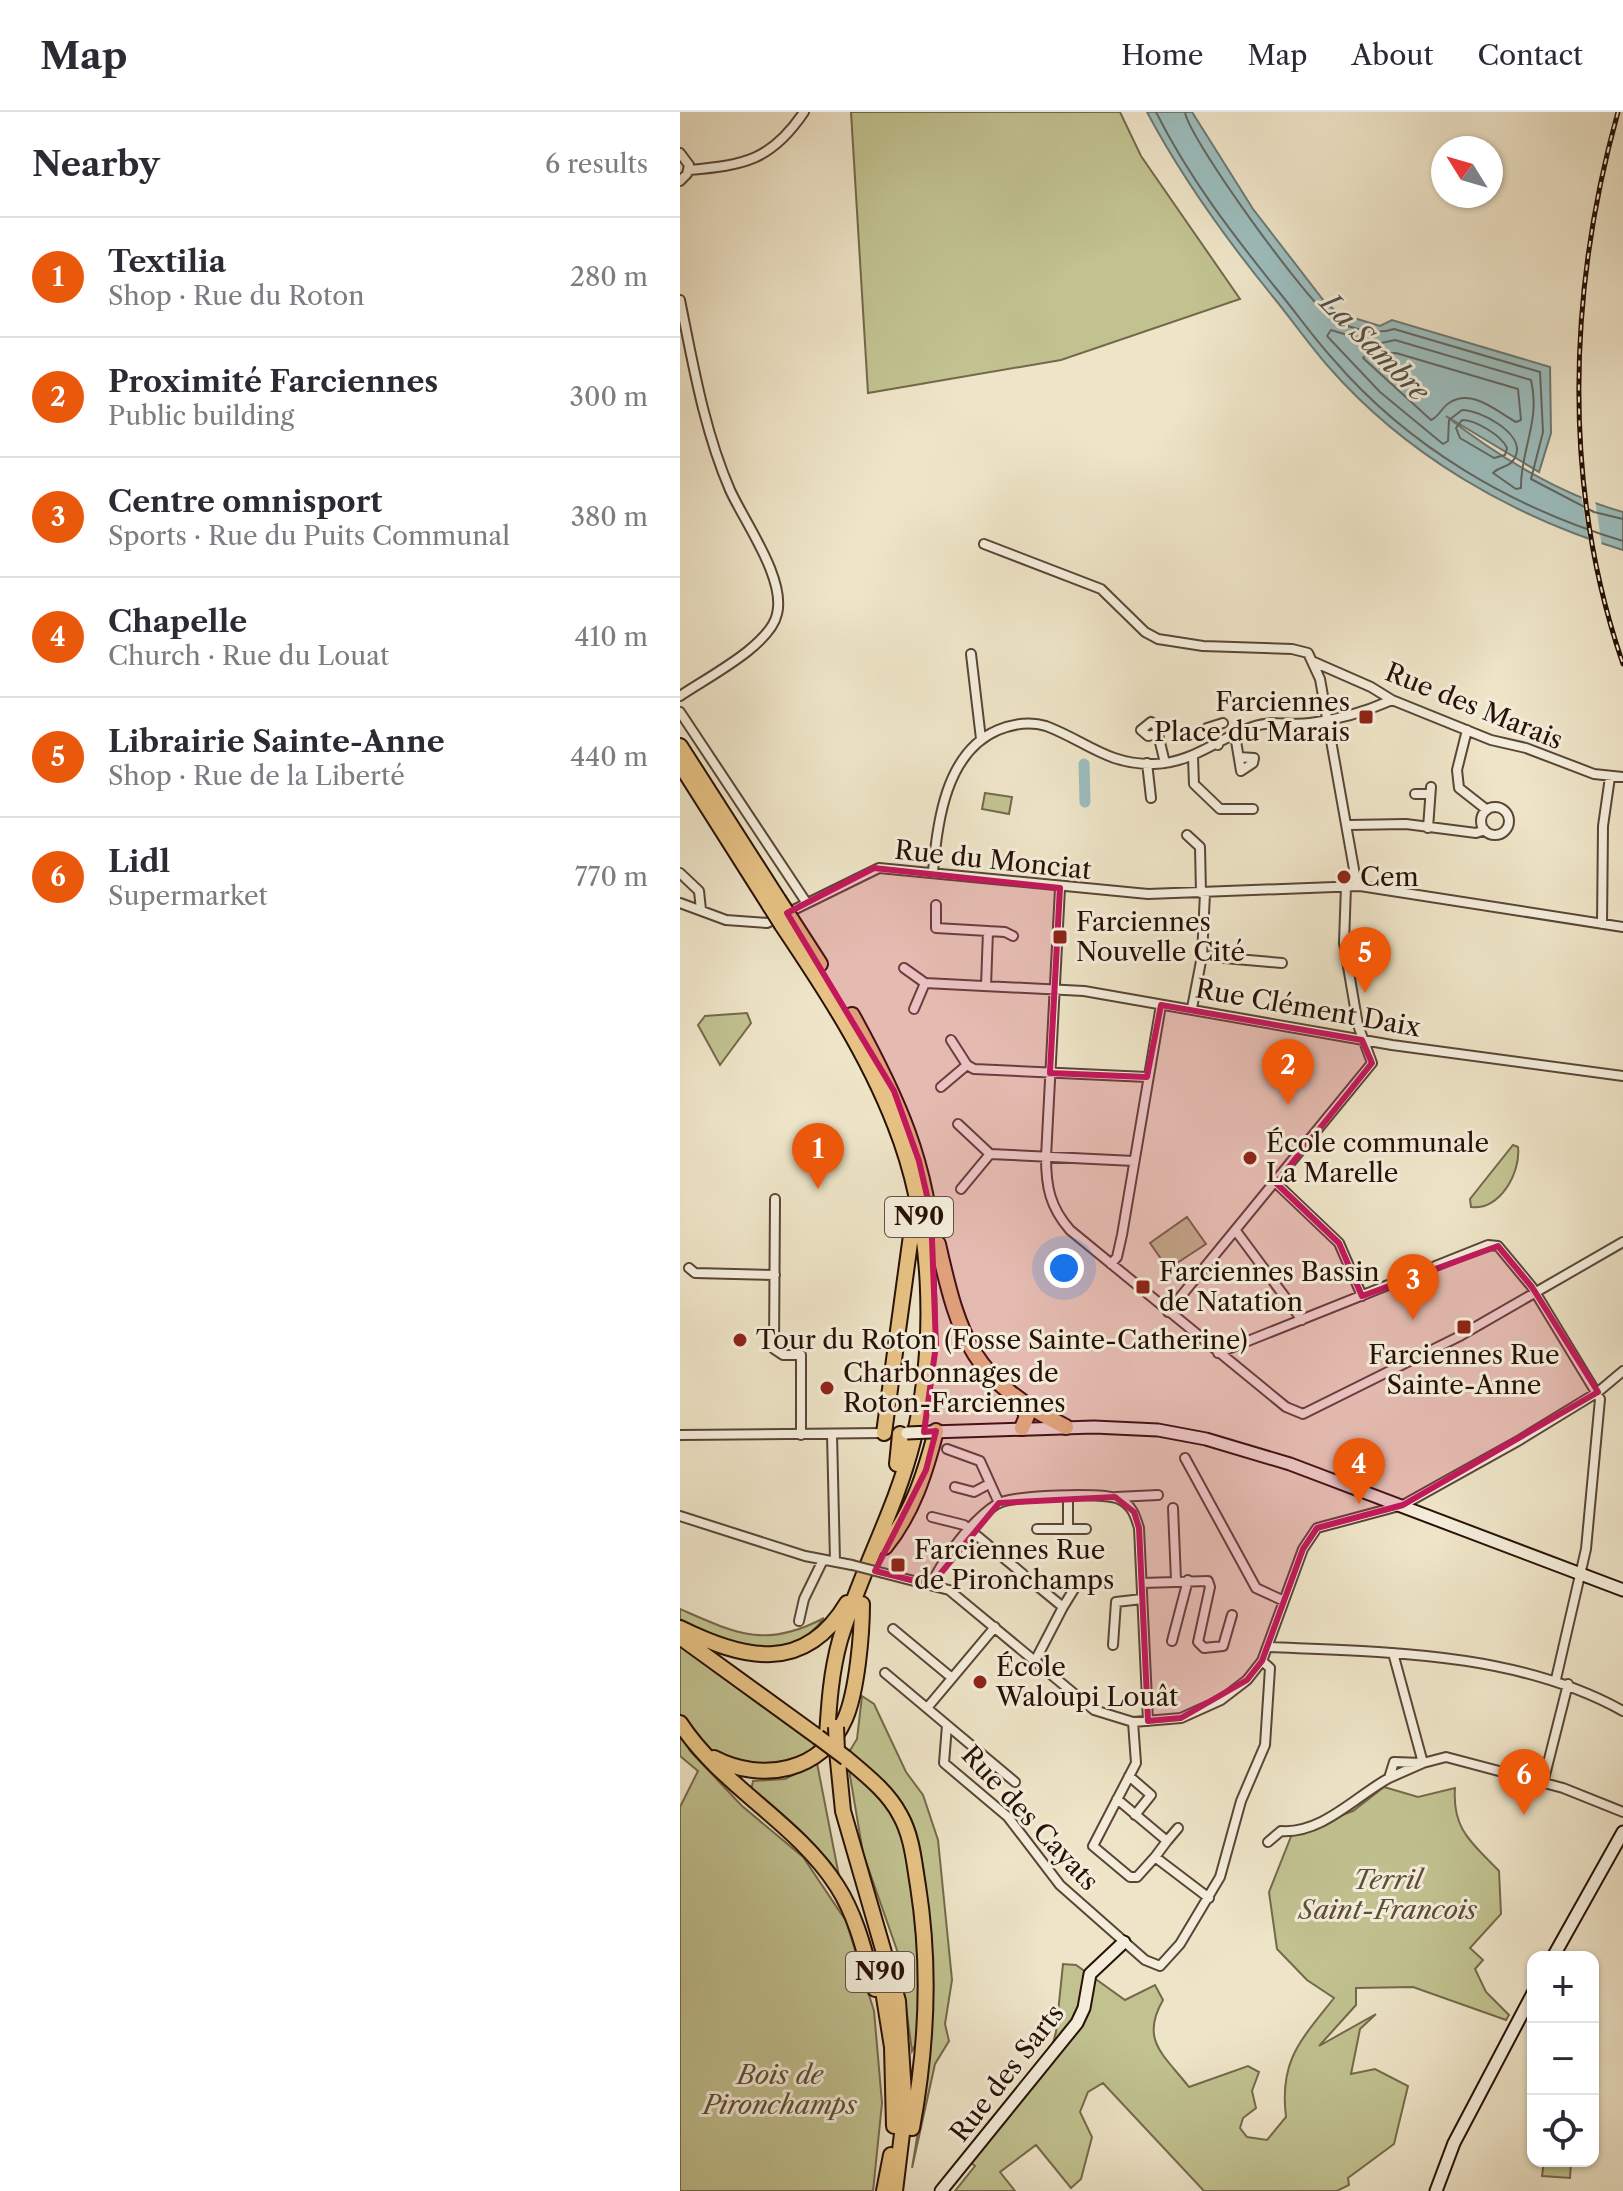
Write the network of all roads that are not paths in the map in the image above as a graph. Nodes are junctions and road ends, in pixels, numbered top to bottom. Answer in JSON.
{"nodes":[{"id":1,"x":804,"y":112,"type":"edge"},
{"id":2,"x":680,"y":153,"type":"edge"},
{"id":3,"x":689,"y":170,"type":"junction"},
{"id":4,"x":680,"y":181,"type":"edge"},
{"id":5,"x":680,"y":300,"type":"edge"},
{"id":6,"x":984,"y":544,"type":"dead end"},
{"id":7,"x":971,"y":654,"type":"dead end"},
{"id":8,"x":1314,"y":662,"type":"junction"},
{"id":9,"x":680,"y":696,"type":"edge"},
{"id":10,"x":1392,"y":700,"type":"junction"},
{"id":11,"x":680,"y":712,"type":"edge"},
{"id":12,"x":1328,"y":719,"type":"junction"},
{"id":13,"x":1223,"y":723,"type":"dead end"},
{"id":14,"x":1467,"y":730,"type":"junction"},
{"id":15,"x":1156,"y":734,"type":"dead end"},
{"id":16,"x":1235,"y":735,"type":"junction"},
{"id":17,"x":981,"y":739,"type":"junction"},
{"id":18,"x":1218,"y":745,"type":"junction"},
{"id":19,"x":680,"y":746,"type":"edge"},
{"id":20,"x":1193,"y":757,"type":"junction"},
{"id":21,"x":1239,"y":757,"type":"dead end"},
{"id":22,"x":1147,"y":763,"type":"junction"},
{"id":23,"x":1165,"y":763,"type":"junction"},
{"id":24,"x":680,"y":764,"type":"edge"},
{"id":25,"x":1610,"y":777,"type":"junction"},
{"id":26,"x":1623,"y":777,"type":"edge"},
{"id":27,"x":1415,"y":794,"type":"dead end"},
{"id":28,"x":1151,"y":798,"type":"dead end"},
{"id":29,"x":1253,"y":809,"type":"dead end"},
{"id":30,"x":1487,"y":810,"type":"junction"},
{"id":31,"x":1349,"y":825,"type":"junction"},
{"id":32,"x":1428,"y":828,"type":"junction"},
{"id":33,"x":1485,"y":830,"type":"junction"},
{"id":34,"x":1187,"y":835,"type":"dead end"},
{"id":35,"x":933,"y":872,"type":"junction"},
{"id":36,"x":680,"y":873,"type":"edge"},
{"id":37,"x":1346,"y":886,"type":"junction"},
{"id":38,"x":1357,"y":886,"type":"junction"},
{"id":39,"x":1060,"y":888,"type":"junction"},
{"id":40,"x":1203,"y":893,"type":"junction"},
{"id":41,"x":806,"y":902,"type":"junction"},
{"id":42,"x":680,"y":903,"type":"edge"},
{"id":43,"x":774,"y":903,"type":"junction"},
{"id":44,"x":936,"y":905,"type":"dead end"},
{"id":45,"x":701,"y":910,"type":"junction"},
{"id":46,"x":787,"y":922,"type":"junction"},
{"id":47,"x":1602,"y":924,"type":"junction"},
{"id":48,"x":1623,"y":927,"type":"edge"},
{"id":49,"x":988,"y":931,"type":"junction"},
{"id":50,"x":1013,"y":936,"type":"dead end"},
{"id":51,"x":1202,"y":956,"type":"junction"},
{"id":52,"x":1282,"y":963,"type":"dead end"},
{"id":53,"x":904,"y":968,"type":"dead end"},
{"id":54,"x":925,"y":983,"type":"junction"},
{"id":55,"x":986,"y":986,"type":"junction"},
{"id":56,"x":1055,"y":990,"type":"junction"},
{"id":57,"x":1161,"y":1005,"type":"junction"},
{"id":58,"x":1192,"y":1008,"type":"junction"},
{"id":59,"x":914,"y":1009,"type":"dead end"},
{"id":60,"x":951,"y":1040,"type":"dead end"},
{"id":61,"x":1362,"y":1040,"type":"junction"},
{"id":62,"x":1392,"y":1045,"type":"junction"},
{"id":63,"x":1372,"y":1063,"type":"junction"},
{"id":64,"x":967,"y":1065,"type":"junction"},
{"id":65,"x":1050,"y":1073,"type":"junction"},
{"id":66,"x":1623,"y":1076,"type":"edge"},
{"id":67,"x":1147,"y":1077,"type":"junction"},
{"id":68,"x":941,"y":1087,"type":"dead end"},
{"id":69,"x":958,"y":1124,"type":"dead end"},
{"id":70,"x":903,"y":1152,"type":"junction"},
{"id":71,"x":990,"y":1154,"type":"junction"},
{"id":72,"x":1046,"y":1157,"type":"junction"},
{"id":73,"x":1134,"y":1161,"type":"junction"},
{"id":74,"x":1276,"y":1183,"type":"junction"},
{"id":75,"x":961,"y":1189,"type":"dead end"},
{"id":76,"x":775,"y":1199,"type":"dead end"},
{"id":77,"x":931,"y":1213,"type":"junction"},
{"id":78,"x":1236,"y":1231,"type":"junction"},
{"id":79,"x":1623,"y":1242,"type":"edge"},
{"id":80,"x":1111,"y":1264,"type":"junction"},
{"id":81,"x":689,"y":1268,"type":"dead end"},
{"id":82,"x":775,"y":1275,"type":"junction"},
{"id":83,"x":1535,"y":1294,"type":"junction"},
{"id":84,"x":1362,"y":1296,"type":"junction"},
{"id":85,"x":1168,"y":1312,"type":"junction"},
{"id":86,"x":1302,"y":1320,"type":"junction"},
{"id":87,"x":1218,"y":1353,"type":"junction"},
{"id":88,"x":1623,"y":1371,"type":"edge"},
{"id":89,"x":1598,"y":1392,"type":"junction"},
{"id":90,"x":1020,"y":1402,"type":"junction"},
{"id":91,"x":1066,"y":1427,"type":"junction"},
{"id":92,"x":1022,"y":1428,"type":"junction"},
{"id":93,"x":933,"y":1431,"type":"junction"},
{"id":94,"x":884,"y":1433,"type":"junction"},
{"id":95,"x":832,"y":1434,"type":"junction"},
{"id":96,"x":904,"y":1434,"type":"junction"},
{"id":97,"x":680,"y":1435,"type":"edge"},
{"id":98,"x":801,"y":1435,"type":"junction"},
{"id":99,"x":947,"y":1449,"type":"dead end"},
{"id":100,"x":1185,"y":1458,"type":"dead end"},
{"id":101,"x":989,"y":1484,"type":"junction"},
{"id":102,"x":955,"y":1487,"type":"dead end"},
{"id":103,"x":1158,"y":1495,"type":"dead end"},
{"id":104,"x":1068,"y":1497,"type":"junction"},
{"id":105,"x":1115,"y":1497,"type":"junction"},
{"id":106,"x":999,"y":1503,"type":"junction"},
{"id":107,"x":1403,"y":1505,"type":"junction"},
{"id":108,"x":1173,"y":1508,"type":"dead end"},
{"id":109,"x":680,"y":1516,"type":"edge"},
{"id":110,"x":932,"y":1517,"type":"dead end"},
{"id":111,"x":1037,"y":1529,"type":"dead end"},
{"id":112,"x":1068,"y":1529,"type":"junction"},
{"id":113,"x":1086,"y":1529,"type":"dead end"},
{"id":114,"x":971,"y":1530,"type":"junction"},
{"id":115,"x":882,"y":1540,"type":"junction"},
{"id":116,"x":823,"y":1560,"type":"junction"},
{"id":117,"x":835,"y":1561,"type":"junction"},
{"id":118,"x":1023,"y":1574,"type":"dead end"},
{"id":119,"x":1581,"y":1574,"type":"junction"},
{"id":120,"x":1176,"y":1580,"type":"junction"},
{"id":121,"x":1188,"y":1580,"type":"junction"},
{"id":122,"x":1079,"y":1581,"type":"dead end"},
{"id":123,"x":861,"y":1583,"type":"junction"},
{"id":124,"x":1142,"y":1583,"type":"junction"},
{"id":125,"x":1035,"y":1584,"type":"dead end"},
{"id":126,"x":931,"y":1585,"type":"junction"},
{"id":127,"x":1623,"y":1590,"type":"edge"},
{"id":128,"x":1142,"y":1599,"type":"junction"},
{"id":129,"x":1284,"y":1601,"type":"junction"},
{"id":130,"x":862,"y":1604,"type":"junction"},
{"id":131,"x":1063,"y":1607,"type":"junction"},
{"id":132,"x":1232,"y":1615,"type":"dead end"},
{"id":133,"x":799,"y":1621,"type":"dead end"},
{"id":134,"x":995,"y":1627,"type":"junction"},
{"id":135,"x":680,"y":1628,"type":"edge"},
{"id":136,"x":893,"y":1629,"type":"dead end"},
{"id":137,"x":680,"y":1637,"type":"edge"},
{"id":138,"x":1172,"y":1641,"type":"dead end"},
{"id":139,"x":1113,"y":1645,"type":"dead end"},
{"id":140,"x":1268,"y":1647,"type":"junction"},
{"id":141,"x":1393,"y":1653,"type":"junction"},
{"id":142,"x":1035,"y":1661,"type":"junction"},
{"id":143,"x":1262,"y":1661,"type":"junction"},
{"id":144,"x":885,"y":1673,"type":"dead end"},
{"id":145,"x":952,"y":1678,"type":"junction"},
{"id":146,"x":1556,"y":1679,"type":"junction"},
{"id":147,"x":1568,"y":1684,"type":"junction"},
{"id":148,"x":927,"y":1708,"type":"junction"},
{"id":149,"x":1623,"y":1711,"type":"edge"},
{"id":150,"x":1148,"y":1721,"type":"junction"},
{"id":151,"x":1133,"y":1722,"type":"junction"},
{"id":152,"x":680,"y":1723,"type":"edge"},
{"id":153,"x":947,"y":1725,"type":"junction"},
{"id":154,"x":827,"y":1733,"type":"junction"},
{"id":155,"x":698,"y":1747,"type":"junction"},
{"id":156,"x":837,"y":1756,"type":"junction"},
{"id":157,"x":1423,"y":1763,"type":"junction"},
{"id":158,"x":1129,"y":1776,"type":"junction"},
{"id":159,"x":1015,"y":1782,"type":"dead end"},
{"id":160,"x":1543,"y":1783,"type":"junction"},
{"id":161,"x":1117,"y":1799,"type":"junction"},
{"id":162,"x":1623,"y":1812,"type":"edge"},
{"id":163,"x":1135,"y":1815,"type":"junction"},
{"id":164,"x":1178,"y":1828,"type":"dead end"},
{"id":165,"x":1623,"y":1832,"type":"edge"},
{"id":166,"x":1167,"y":1841,"type":"junction"},
{"id":167,"x":1268,"y":1842,"type":"dead end"},
{"id":168,"x":1155,"y":1857,"type":"junction"},
{"id":169,"x":1209,"y":1898,"type":"junction"},
{"id":170,"x":1124,"y":1942,"type":"junction"},
{"id":171,"x":1556,"y":1951,"type":"edge"},
{"id":172,"x":1527,"y":2004,"type":"edge"},
{"id":173,"x":892,"y":2047,"type":"junction"},
{"id":174,"x":896,"y":2185,"type":"edge"},
{"id":175,"x":884,"y":2191,"type":"edge"},
{"id":176,"x":941,"y":2191,"type":"edge"},
{"id":177,"x":1436,"y":2191,"type":"edge"}],
"edges":[{"from":1,"to":3,"type":"street"},
{"from":2,"to":3,"type":"street"},
{"from":3,"to":4,"type":"street"},
{"from":5,"to":9,"type":"street"},
{"from":6,"to":8,"type":"street","name":"Rue des Marais"},
{"from":7,"to":17,"type":"street"},
{"from":8,"to":10,"type":"street","name":"Rue des Marais"},
{"from":8,"to":12,"type":"street"},
{"from":10,"to":12,"type":"street"},
{"from":10,"to":14,"type":"street","name":"Rue des Marais"},
{"from":11,"to":41,"type":"street"},
{"from":12,"to":16,"type":"street"},
{"from":12,"to":31,"type":"street"},
{"from":13,"to":18,"type":"street"},
{"from":14,"to":25,"type":"street","name":"Rue des Marais"},
{"from":14,"to":30,"type":"street"},
{"from":15,"to":23,"type":"street"},
{"from":16,"to":18,"type":"street"},
{"from":16,"to":21,"type":"street"},
{"from":17,"to":22,"type":"street"},
{"from":17,"to":35,"type":"street"},
{"from":18,"to":20,"type":"street"},
{"from":19,"to":43,"type":"highway","number":"N90"},
{"from":20,"to":23,"type":"street"},
{"from":20,"to":29,"type":"street"},
{"from":22,"to":23,"type":"street"},
{"from":22,"to":28,"type":"street"},
{"from":24,"to":43,"type":"highway","number":"N90"},
{"from":25,"to":26,"type":"street","name":"Rue des Marais"},
{"from":25,"to":47,"type":"street"},
{"from":27,"to":32,"type":"street"},
{"from":30,"to":33,"type":"street"},
{"from":30,"to":33,"type":"street"},
{"from":31,"to":32,"type":"street"},
{"from":31,"to":38,"type":"street"},
{"from":32,"to":33,"type":"street"},
{"from":34,"to":40,"type":"street"},
{"from":35,"to":39,"type":"street","name":"Rue du Monciat"},
{"from":35,"to":41,"type":"street","name":"Rue du Monciat"},
{"from":36,"to":45,"type":"street"},
{"from":37,"to":38,"type":"street","name":"Rue du Monciat"},
{"from":37,"to":40,"type":"street","name":"Rue du Monciat"},
{"from":37,"to":61,"type":"street"},
{"from":38,"to":47,"type":"street","name":"Rue du Monciat"},
{"from":39,"to":40,"type":"street","name":"Rue du Monciat"},
{"from":39,"to":56,"type":"street"},
{"from":40,"to":51,"type":"street"},
{"from":41,"to":45,"type":"street","name":"Rue du Monciat"},
{"from":42,"to":45,"type":"street","name":"Rue du Monciat"},
{"from":43,"to":46,"type":"highway","number":"N90","bridge":true},
{"from":44,"to":49,"type":"street"},
{"from":46,"to":70,"type":"highway","number":"N90"},
{"from":46,"to":77,"type":"highway","number":"N90"},
{"from":47,"to":48,"type":"street","name":"Rue du Monciat"},
{"from":49,"to":50,"type":"street"},
{"from":49,"to":55,"type":"street"},
{"from":51,"to":52,"type":"street"},
{"from":51,"to":58,"type":"street"},
{"from":53,"to":54,"type":"street"},
{"from":54,"to":55,"type":"street","name":"Rue Clément Daix"},
{"from":54,"to":59,"type":"street"},
{"from":55,"to":56,"type":"street","name":"Rue Clément Daix"},
{"from":56,"to":57,"type":"street","name":"Rue Clément Daix"},
{"from":56,"to":65,"type":"street"},
{"from":57,"to":58,"type":"street","name":"Rue Clément Daix"},
{"from":57,"to":67,"type":"street"},
{"from":58,"to":61,"type":"street","name":"Rue Clément Daix"},
{"from":60,"to":64,"type":"street"},
{"from":61,"to":62,"type":"street","name":"Rue Clément Daix"},
{"from":61,"to":63,"type":"street"},
{"from":62,"to":63,"type":"street"},
{"from":62,"to":66,"type":"street","name":"Rue Clément Daix"},
{"from":63,"to":74,"type":"street"},
{"from":64,"to":65,"type":"street"},
{"from":64,"to":68,"type":"street"},
{"from":65,"to":67,"type":"street"},
{"from":65,"to":72,"type":"street"},
{"from":67,"to":73,"type":"street"},
{"from":69,"to":71,"type":"street"},
{"from":70,"to":94,"type":"highway"},
{"from":70,"to":115,"type":"highway","number":"N90"},
{"from":71,"to":72,"type":"street"},
{"from":71,"to":75,"type":"street"},
{"from":72,"to":73,"type":"street"},
{"from":72,"to":80,"type":"street"},
{"from":73,"to":80,"type":"street"},
{"from":74,"to":78,"type":"street"},
{"from":74,"to":84,"type":"street"},
{"from":76,"to":82,"type":"street"},
{"from":77,"to":90,"type":"highway"},
{"from":77,"to":115,"type":"highway","number":"N90"},
{"from":78,"to":85,"type":"street"},
{"from":78,"to":86,"type":"street"},
{"from":79,"to":83,"type":"street"},
{"from":80,"to":85,"type":"street"},
{"from":81,"to":82,"type":"street"},
{"from":82,"to":98,"type":"street"},
{"from":83,"to":84,"type":"street"},
{"from":83,"to":87,"type":"street"},
{"from":83,"to":89,"type":"street"},
{"from":84,"to":86,"type":"street"},
{"from":85,"to":87,"type":"street"},
{"from":86,"to":87,"type":"street"},
{"from":88,"to":89,"type":"street"},
{"from":89,"to":107,"type":"street"},
{"from":89,"to":119,"type":"street"},
{"from":90,"to":91,"type":"highway"},
{"from":90,"to":92,"type":"highway"},
{"from":91,"to":92,"type":"main road"},
{"from":91,"to":107,"type":"main road"},
{"from":92,"to":93,"type":"main road"},
{"from":93,"to":96,"type":"main road","bridge":true},
{"from":93,"to":115,"type":"highway"},
{"from":94,"to":95,"type":"street"},
{"from":94,"to":96,"type":"main road"},
{"from":95,"to":98,"type":"street"},
{"from":95,"to":117,"type":"street"},
{"from":96,"to":115,"type":"highway"},
{"from":97,"to":98,"type":"street"},
{"from":99,"to":101,"type":"street"},
{"from":100,"to":129,"type":"street"},
{"from":101,"to":102,"type":"street"},
{"from":101,"to":106,"type":"street"},
{"from":103,"to":105,"type":"street"},
{"from":104,"to":105,"type":"street"},
{"from":104,"to":106,"type":"street"},
{"from":104,"to":112,"type":"street"},
{"from":105,"to":124,"type":"street"},
{"from":106,"to":114,"type":"street"},
{"from":107,"to":119,"type":"main road"},
{"from":107,"to":129,"type":"street"},
{"from":108,"to":120,"type":"street"},
{"from":109,"to":116,"type":"street"},
{"from":110,"to":114,"type":"street"},
{"from":111,"to":112,"type":"street"},
{"from":112,"to":113,"type":"street"},
{"from":114,"to":118,"type":"street"},
{"from":114,"to":126,"type":"street"},
{"from":115,"to":123,"type":"highway","number":"N90"},
{"from":115,"to":130,"type":"highway","number":"N90"},
{"from":116,"to":117,"type":"street"},
{"from":116,"to":133,"type":"street"},
{"from":117,"to":126,"type":"street","bridge":true},
{"from":119,"to":127,"type":"main road"},
{"from":119,"to":146,"type":"street"},
{"from":120,"to":121,"type":"street"},
{"from":120,"to":124,"type":"street"},
{"from":121,"to":132,"type":"street"},
{"from":121,"to":138,"type":"street"},
{"from":122,"to":131,"type":"street"},
{"from":123,"to":135,"type":"highway"},
{"from":123,"to":154,"type":"highway","number":"N90"},
{"from":124,"to":128,"type":"street"},
{"from":125,"to":131,"type":"street"},
{"from":126,"to":134,"type":"street"},
{"from":128,"to":139,"type":"street"},
{"from":128,"to":150,"type":"street"},
{"from":129,"to":140,"type":"street"},
{"from":130,"to":154,"type":"highway","number":"N90"},
{"from":130,"to":155,"type":"highway"},
{"from":131,"to":142,"type":"street"},
{"from":134,"to":142,"type":"street"},
{"from":134,"to":145,"type":"street"},
{"from":136,"to":145,"type":"street"},
{"from":137,"to":154,"type":"highway"},
{"from":140,"to":141,"type":"street"},
{"from":140,"to":143,"type":"street"},
{"from":141,"to":146,"type":"street"},
{"from":141,"to":157,"type":"street"},
{"from":142,"to":151,"type":"street"},
{"from":143,"to":150,"type":"street"},
{"from":143,"to":169,"type":"street"},
{"from":144,"to":148,"type":"street","name":"Rue des Cayats"},
{"from":145,"to":148,"type":"street"},
{"from":146,"to":147,"type":"street"},
{"from":147,"to":149,"type":"street"},
{"from":147,"to":160,"type":"street"},
{"from":148,"to":153,"type":"street","name":"Rue des Cayats"},
{"from":150,"to":151,"type":"street"},
{"from":151,"to":158,"type":"street"},
{"from":152,"to":155,"type":"highway"},
{"from":153,"to":159,"type":"street","name":"Rue des Cayats"},
{"from":153,"to":170,"type":"street","name":"Rue des Cayats"},
{"from":154,"to":156,"type":"highway","bridge":true},
{"from":155,"to":173,"type":"highway"},
{"from":156,"to":173,"type":"highway","number":"N90"},
{"from":156,"to":174,"type":"highway","number":"N90"},
{"from":156,"to":174,"type":"highway"},
{"from":157,"to":160,"type":"street"},
{"from":157,"to":167,"type":"street"},
{"from":158,"to":161,"type":"street"},
{"from":158,"to":163,"type":"street"},
{"from":160,"to":162,"type":"street"},
{"from":161,"to":163,"type":"street"},
{"from":161,"to":168,"type":"street"},
{"from":163,"to":166,"type":"street"},
{"from":164,"to":166,"type":"street"},
{"from":165,"to":171,"type":"main road"},
{"from":166,"to":168,"type":"street"},
{"from":168,"to":169,"type":"street"},
{"from":169,"to":170,"type":"street","name":"Rue des Cayats"},
{"from":170,"to":176,"type":"main road","name":"Rue des Sarts"},
{"from":172,"to":177,"type":"main road"},
{"from":173,"to":175,"type":"highway","number":"N90"}]}
